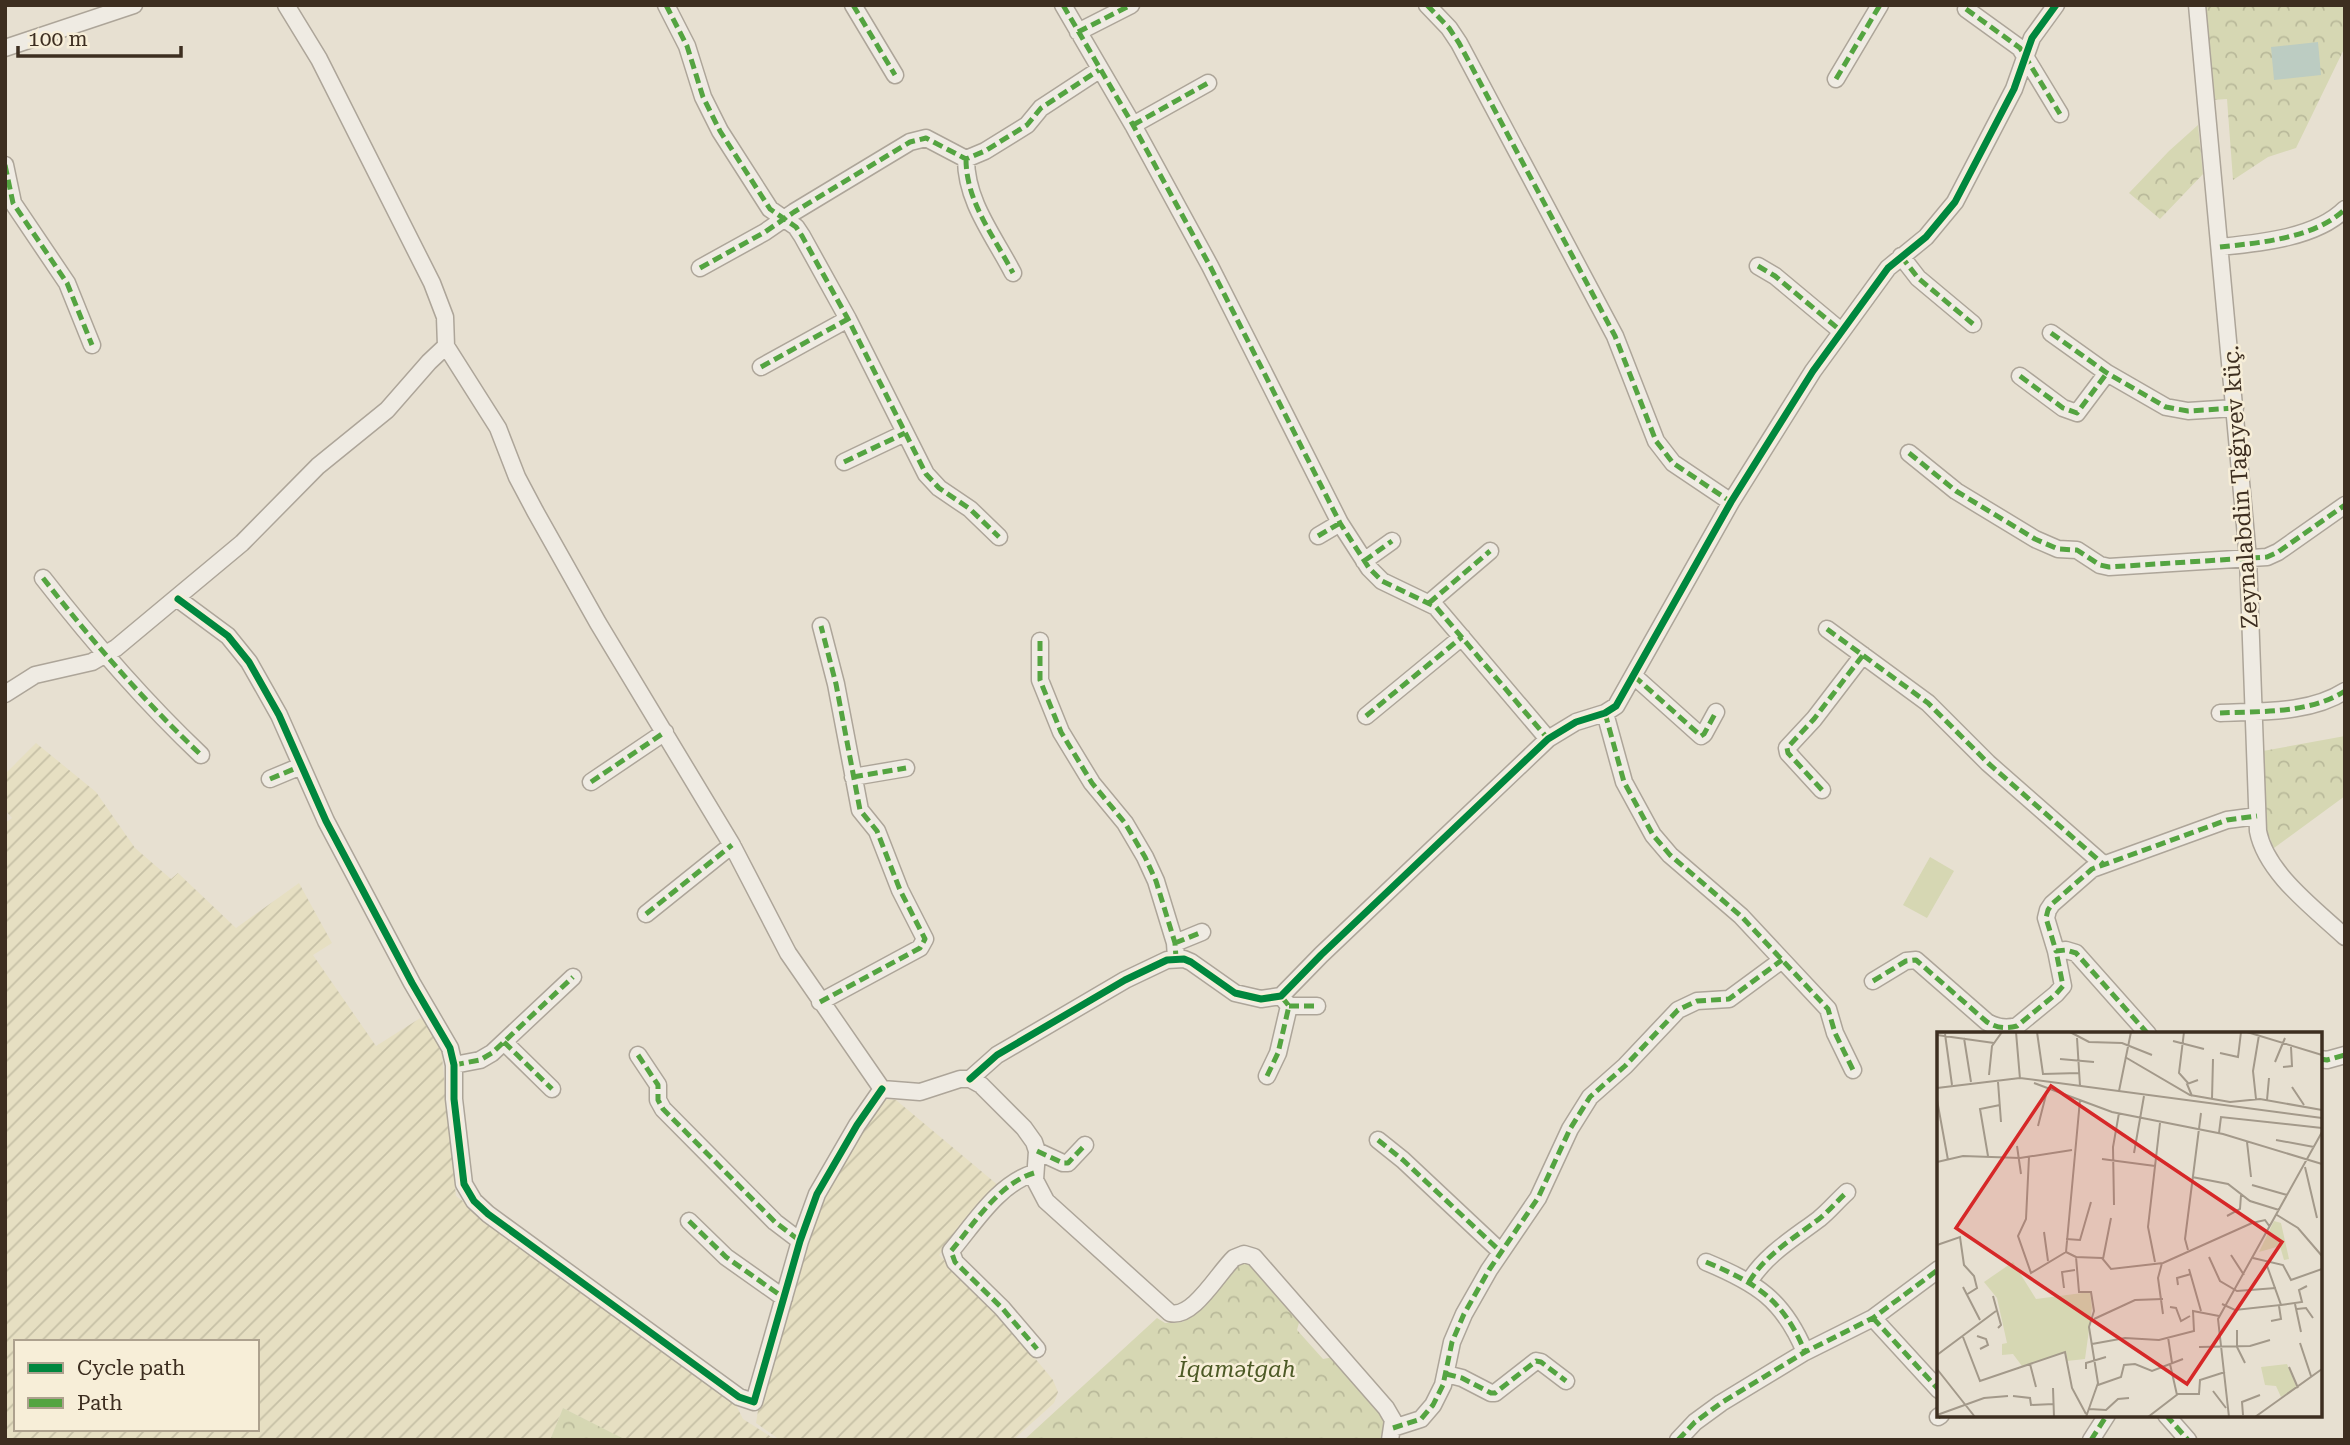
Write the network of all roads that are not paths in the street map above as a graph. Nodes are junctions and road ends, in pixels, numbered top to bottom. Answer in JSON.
{"nodes":[{"id":1,"x":134,"y":5,"type":"edge"},
{"id":2,"x":286,"y":5,"type":"edge"},
{"id":3,"x":666,"y":5,"type":"edge"},
{"id":4,"x":853,"y":5,"type":"edge"},
{"id":5,"x":1063,"y":5,"type":"edge"},
{"id":6,"x":1131,"y":5,"type":"edge"},
{"id":7,"x":1427,"y":5,"type":"edge"},
{"id":8,"x":1880,"y":5,"type":"edge"},
{"id":9,"x":2056,"y":5,"type":"edge"},
{"id":10,"x":2197,"y":5,"type":"edge"},
{"id":11,"x":1966,"y":9,"type":"dead end"},
{"id":12,"x":1077,"y":32,"type":"junction"},
{"id":13,"x":5,"y":48,"type":"edge"},
{"id":14,"x":2026,"y":55,"type":"junction"},
{"id":15,"x":1099,"y":70,"type":"junction"},
{"id":16,"x":895,"y":75,"type":"dead end"},
{"id":17,"x":1836,"y":79,"type":"dead end"},
{"id":18,"x":1208,"y":83,"type":"dead end"},
{"id":19,"x":2060,"y":114,"type":"dead end"},
{"id":20,"x":1133,"y":125,"type":"junction"},
{"id":21,"x":967,"y":159,"type":"junction"},
{"id":22,"x":5,"y":165,"type":"edge"},
{"id":23,"x":2342,"y":218,"type":"edge"},
{"id":24,"x":786,"y":219,"type":"junction"},
{"id":25,"x":2220,"y":247,"type":"junction"},
{"id":26,"x":1901,"y":256,"type":"junction"},
{"id":27,"x":1759,"y":266,"type":"dead end"},
{"id":28,"x":701,"y":268,"type":"dead end"},
{"id":29,"x":1013,"y":273,"type":"dead end"},
{"id":30,"x":848,"y":319,"type":"junction"},
{"id":31,"x":1973,"y":324,"type":"dead end"},
{"id":32,"x":1841,"y":331,"type":"junction"},
{"id":33,"x":2051,"y":332,"type":"dead end"},
{"id":34,"x":92,"y":345,"type":"dead end"},
{"id":35,"x":446,"y":346,"type":"junction"},
{"id":36,"x":761,"y":367,"type":"dead end"},
{"id":37,"x":2106,"y":373,"type":"junction"},
{"id":38,"x":2020,"y":376,"type":"dead end"},
{"id":39,"x":2235,"y":408,"type":"junction"},
{"id":40,"x":905,"y":433,"type":"junction"},
{"id":41,"x":1909,"y":453,"type":"dead end"},
{"id":42,"x":844,"y":462,"type":"dead end"},
{"id":43,"x":1731,"y":502,"type":"junction"},
{"id":44,"x":2345,"y":505,"type":"edge"},
{"id":45,"x":1340,"y":523,"type":"junction"},
{"id":46,"x":1318,"y":536,"type":"dead end"},
{"id":47,"x":999,"y":537,"type":"dead end"},
{"id":48,"x":1392,"y":541,"type":"dead end"},
{"id":49,"x":1490,"y":551,"type":"dead end"},
{"id":50,"x":2248,"y":558,"type":"junction"},
{"id":51,"x":1364,"y":561,"type":"junction"},
{"id":52,"x":43,"y":578,"type":"dead end"},
{"id":53,"x":178,"y":598,"type":"junction"},
{"id":54,"x":1429,"y":603,"type":"junction"},
{"id":55,"x":821,"y":626,"type":"dead end"},
{"id":56,"x":1827,"y":629,"type":"dead end"},
{"id":57,"x":1462,"y":637,"type":"junction"},
{"id":58,"x":1040,"y":641,"type":"dead end"},
{"id":59,"x":1863,"y":655,"type":"junction"},
{"id":60,"x":105,"y":656,"type":"junction"},
{"id":61,"x":1634,"y":676,"type":"junction"},
{"id":62,"x":2345,"y":691,"type":"edge"},
{"id":63,"x":5,"y":694,"type":"edge"},
{"id":64,"x":2255,"y":711,"type":"junction"},
{"id":65,"x":1716,"y":712,"type":"dead end"},
{"id":66,"x":1605,"y":713,"type":"junction"},
{"id":67,"x":2220,"y":713,"type":"dead end"},
{"id":68,"x":1366,"y":716,"type":"dead end"},
{"id":69,"x":666,"y":732,"type":"junction"},
{"id":70,"x":1548,"y":739,"type":"junction"},
{"id":71,"x":201,"y":755,"type":"dead end"},
{"id":72,"x":301,"y":766,"type":"junction"},
{"id":73,"x":906,"y":768,"type":"dead end"},
{"id":74,"x":853,"y":777,"type":"junction"},
{"id":75,"x":270,"y":779,"type":"dead end"},
{"id":76,"x":591,"y":782,"type":"dead end"},
{"id":77,"x":1822,"y":790,"type":"dead end"},
{"id":78,"x":2257,"y":816,"type":"junction"},
{"id":79,"x":732,"y":845,"type":"junction"},
{"id":80,"x":2103,"y":864,"type":"junction"},
{"id":81,"x":646,"y":914,"type":"dead end"},
{"id":82,"x":1202,"y":932,"type":"dead end"},
{"id":83,"x":2345,"y":937,"type":"edge"},
{"id":84,"x":1176,"y":951,"type":"junction"},
{"id":85,"x":2056,"y":951,"type":"junction"},
{"id":86,"x":1782,"y":960,"type":"junction"},
{"id":87,"x":573,"y":978,"type":"dead end"},
{"id":88,"x":1873,"y":981,"type":"dead end"},
{"id":89,"x":1285,"y":1001,"type":"junction"},
{"id":90,"x":820,"y":1002,"type":"junction"},
{"id":91,"x":1317,"y":1006,"type":"dead end"},
{"id":92,"x":2014,"y":1030,"type":"edge"},
{"id":93,"x":2146,"y":1032,"type":"edge"},
{"id":94,"x":504,"y":1042,"type":"junction"},
{"id":95,"x":638,"y":1055,"type":"dead end"},
{"id":96,"x":2345,"y":1055,"type":"edge"},
{"id":97,"x":2322,"y":1059,"type":"edge"},
{"id":98,"x":454,"y":1065,"type":"junction"},
{"id":99,"x":1853,"y":1070,"type":"dead end"},
{"id":100,"x":1267,"y":1076,"type":"dead end"},
{"id":101,"x":970,"y":1079,"type":"junction"},
{"id":102,"x":552,"y":1089,"type":"dead end"},
{"id":103,"x":882,"y":1089,"type":"junction"},
{"id":104,"x":1378,"y":1140,"type":"dead end"},
{"id":105,"x":1085,"y":1145,"type":"dead end"},
{"id":106,"x":1037,"y":1151,"type":"junction"},
{"id":107,"x":1034,"y":1173,"type":"junction"},
{"id":108,"x":1847,"y":1192,"type":"dead end"},
{"id":109,"x":689,"y":1221,"type":"dead end"},
{"id":110,"x":800,"y":1241,"type":"junction"},
{"id":111,"x":1501,"y":1252,"type":"junction"},
{"id":112,"x":1706,"y":1262,"type":"dead end"},
{"id":113,"x":1937,"y":1270,"type":"edge"},
{"id":114,"x":1749,"y":1282,"type":"junction"},
{"id":115,"x":784,"y":1298,"type":"junction"},
{"id":116,"x":1873,"y":1318,"type":"junction"},
{"id":117,"x":1037,"y":1349,"type":"dead end"},
{"id":118,"x":1805,"y":1352,"type":"junction"},
{"id":119,"x":1446,"y":1374,"type":"junction"},
{"id":120,"x":1566,"y":1381,"type":"dead end"},
{"id":121,"x":1937,"y":1388,"type":"edge"},
{"id":122,"x":2106,"y":1417,"type":"edge"},
{"id":123,"x":2168,"y":1417,"type":"edge"},
{"id":124,"x":1392,"y":1434,"type":"edge"},
{"id":125,"x":1678,"y":1440,"type":"edge"},
{"id":126,"x":2091,"y":1440,"type":"edge"},
{"id":127,"x":2188,"y":1440,"type":"edge"}],
"edges":[{"from":1,"to":13,"type":"street"},
{"from":2,"to":35,"type":"street"},
{"from":3,"to":24,"type":"street"},
{"from":4,"to":16,"type":"street"},
{"from":5,"to":12,"type":"street"},
{"from":6,"to":12,"type":"street"},
{"from":7,"to":43,"type":"street"},
{"from":8,"to":17,"type":"street"},
{"from":9,"to":14,"type":"street"},
{"from":10,"to":25,"type":"street","name":"Zeynalabdin Tağıyev küç."},
{"from":11,"to":14,"type":"street"},
{"from":12,"to":15,"type":"street"},
{"from":14,"to":19,"type":"street"},
{"from":14,"to":26,"type":"street"},
{"from":15,"to":20,"type":"street"},
{"from":15,"to":21,"type":"street"},
{"from":18,"to":20,"type":"street"},
{"from":20,"to":45,"type":"street"},
{"from":21,"to":24,"type":"street"},
{"from":21,"to":29,"type":"street"},
{"from":22,"to":34,"type":"street"},
{"from":23,"to":25,"type":"street"},
{"from":24,"to":28,"type":"street"},
{"from":24,"to":30,"type":"street"},
{"from":25,"to":39,"type":"street","name":"Zeynalabdin Tağıyev küç."},
{"from":26,"to":31,"type":"street"},
{"from":26,"to":32,"type":"street"},
{"from":27,"to":32,"type":"street"},
{"from":30,"to":36,"type":"street"},
{"from":30,"to":40,"type":"street"},
{"from":32,"to":43,"type":"street"},
{"from":33,"to":37,"type":"street"},
{"from":35,"to":53,"type":"street"},
{"from":35,"to":69,"type":"street"},
{"from":37,"to":38,"type":"street"},
{"from":37,"to":39,"type":"street"},
{"from":39,"to":50,"type":"street","name":"Zeynalabdin Tağıyev küç."},
{"from":40,"to":42,"type":"street"},
{"from":40,"to":47,"type":"street"},
{"from":41,"to":50,"type":"street"},
{"from":43,"to":61,"type":"street"},
{"from":44,"to":50,"type":"street"},
{"from":45,"to":46,"type":"street"},
{"from":45,"to":51,"type":"street"},
{"from":48,"to":51,"type":"street"},
{"from":49,"to":54,"type":"street"},
{"from":50,"to":64,"type":"street","name":"Zeynalabdin Tağıyev küç."},
{"from":51,"to":54,"type":"street"},
{"from":52,"to":60,"type":"street"},
{"from":53,"to":60,"type":"street"},
{"from":53,"to":72,"type":"street"},
{"from":54,"to":57,"type":"street"},
{"from":55,"to":74,"type":"street"},
{"from":56,"to":59,"type":"street"},
{"from":57,"to":68,"type":"street"},
{"from":57,"to":70,"type":"street"},
{"from":58,"to":84,"type":"street"},
{"from":59,"to":77,"type":"street"},
{"from":59,"to":80,"type":"street"},
{"from":60,"to":63,"type":"street"},
{"from":60,"to":71,"type":"street"},
{"from":61,"to":65,"type":"street"},
{"from":61,"to":66,"type":"street"},
{"from":62,"to":64,"type":"street"},
{"from":64,"to":67,"type":"street"},
{"from":64,"to":78,"type":"street","name":"Zeynalabdin Tağıyev küç."},
{"from":66,"to":70,"type":"street"},
{"from":66,"to":86,"type":"street"},
{"from":69,"to":76,"type":"street"},
{"from":69,"to":79,"type":"street"},
{"from":70,"to":89,"type":"street"},
{"from":72,"to":75,"type":"street"},
{"from":72,"to":98,"type":"street"},
{"from":73,"to":74,"type":"street"},
{"from":74,"to":90,"type":"street"},
{"from":78,"to":80,"type":"street"},
{"from":78,"to":83,"type":"street","name":"Zeynalabdin Tağıyev küç."},
{"from":79,"to":81,"type":"street"},
{"from":79,"to":90,"type":"street"},
{"from":80,"to":85,"type":"street"},
{"from":82,"to":84,"type":"street"},
{"from":84,"to":89,"type":"street"},
{"from":84,"to":101,"type":"street"},
{"from":85,"to":92,"type":"street"},
{"from":85,"to":93,"type":"street"},
{"from":86,"to":99,"type":"street"},
{"from":86,"to":111,"type":"street"},
{"from":87,"to":94,"type":"street"},
{"from":88,"to":92,"type":"street"},
{"from":89,"to":91,"type":"street"},
{"from":89,"to":100,"type":"street"},
{"from":90,"to":103,"type":"street"},
{"from":94,"to":98,"type":"street"},
{"from":94,"to":102,"type":"street"},
{"from":95,"to":110,"type":"street"},
{"from":96,"to":97,"type":"street"},
{"from":98,"to":115,"type":"street"},
{"from":101,"to":103,"type":"street"},
{"from":101,"to":106,"type":"street"},
{"from":103,"to":110,"type":"street"},
{"from":104,"to":111,"type":"street"},
{"from":105,"to":106,"type":"street"},
{"from":106,"to":107,"type":"street"},
{"from":107,"to":117,"type":"street"},
{"from":107,"to":124,"type":"street"},
{"from":108,"to":114,"type":"street"},
{"from":109,"to":115,"type":"street"},
{"from":110,"to":115,"type":"street"},
{"from":111,"to":119,"type":"street"},
{"from":112,"to":114,"type":"street"},
{"from":113,"to":116,"type":"street"},
{"from":114,"to":118,"type":"street"},
{"from":116,"to":118,"type":"street"},
{"from":116,"to":121,"type":"street"},
{"from":118,"to":125,"type":"street"},
{"from":119,"to":120,"type":"street"},
{"from":119,"to":124,"type":"street"},
{"from":122,"to":126,"type":"street"},
{"from":123,"to":127,"type":"street"}]}
